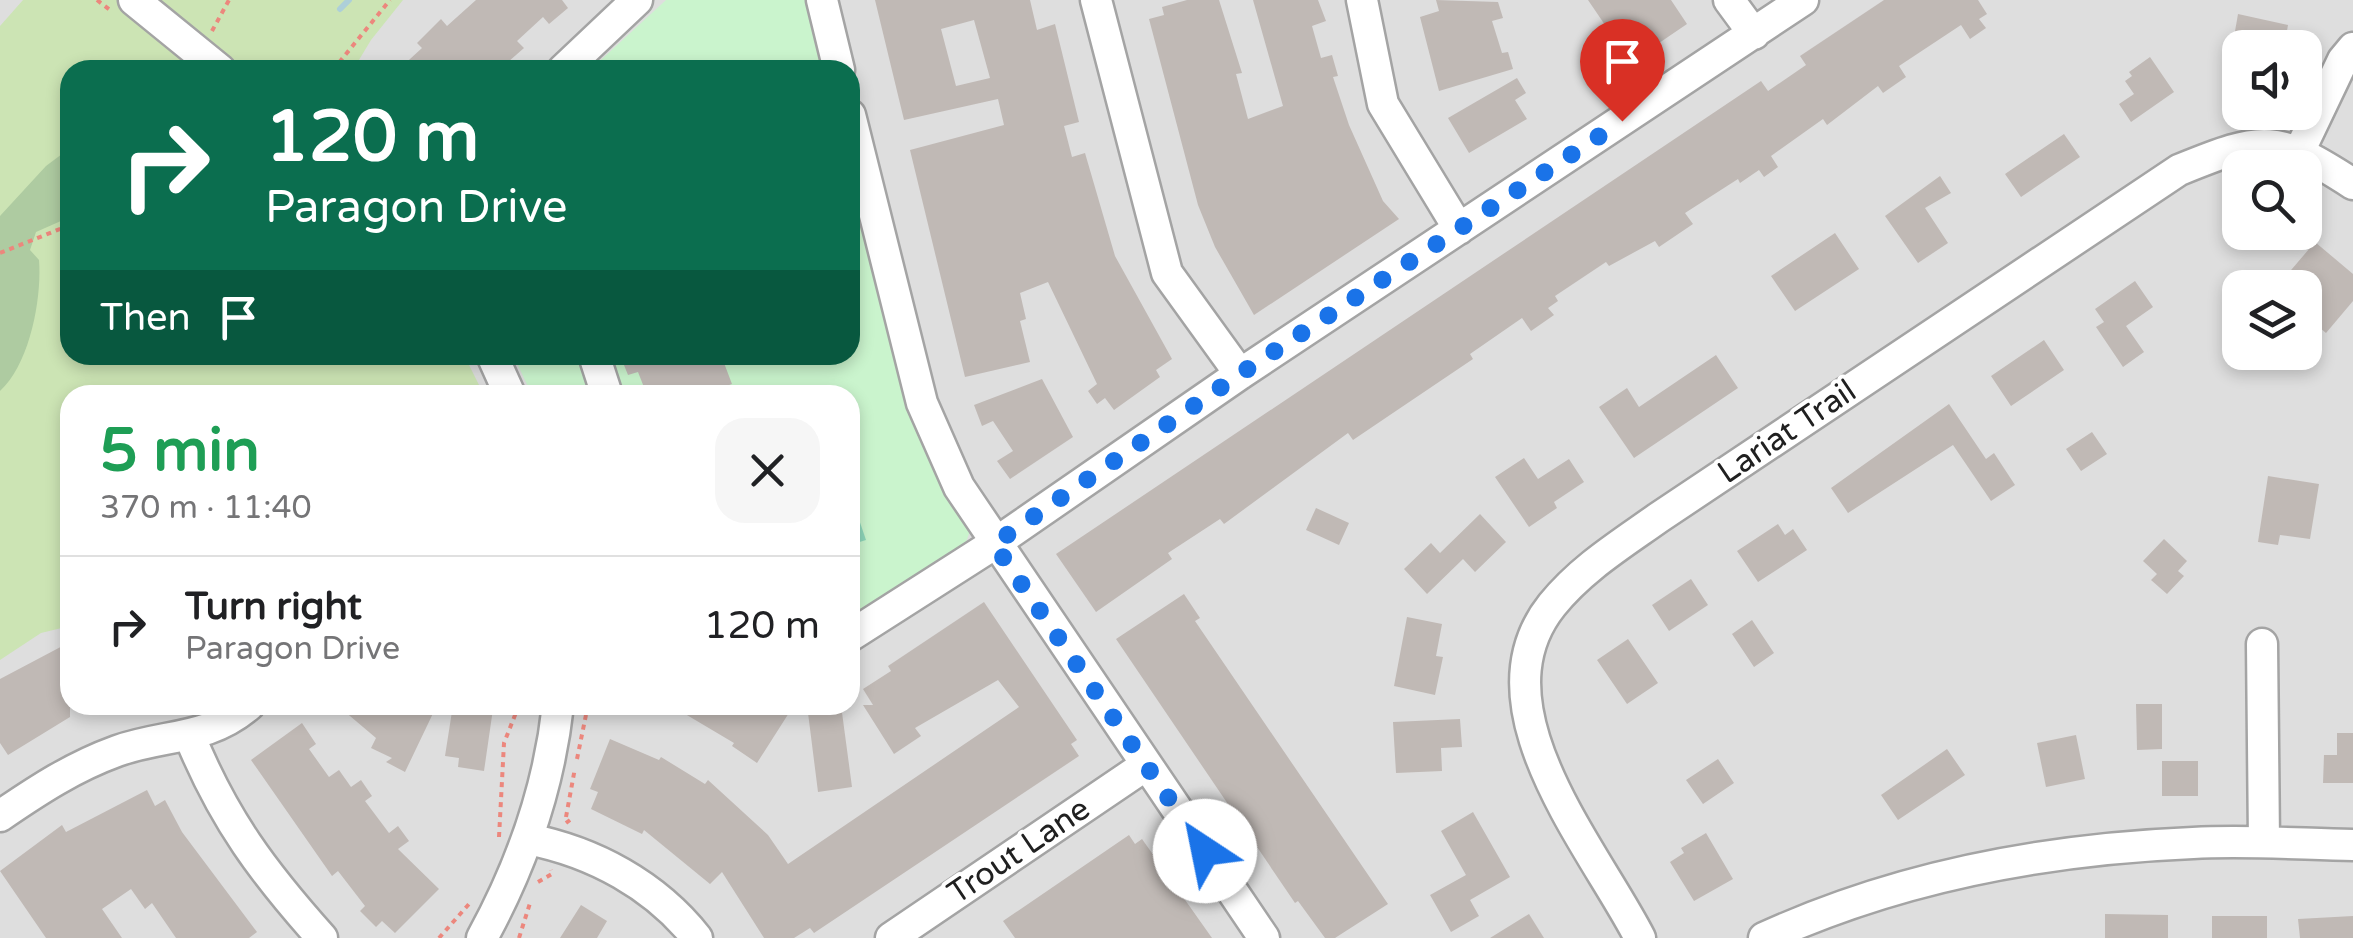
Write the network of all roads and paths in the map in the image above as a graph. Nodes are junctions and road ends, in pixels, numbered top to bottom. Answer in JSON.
{"nodes":[{"id":1,"x":134,"y":0,"type":"edge"},
{"id":2,"x":229,"y":0,"type":"edge"},
{"id":3,"x":390,"y":0,"type":"edge"},
{"id":4,"x":637,"y":0,"type":"edge"},
{"id":5,"x":822,"y":0,"type":"edge"},
{"id":6,"x":1096,"y":0,"type":"edge"},
{"id":7,"x":1362,"y":0,"type":"edge"},
{"id":8,"x":1729,"y":0,"type":"edge"},
{"id":9,"x":1803,"y":0,"type":"edge"},
{"id":10,"x":1754,"y":34,"type":"junction"},
{"id":11,"x":208,"y":40,"type":"dead end"},
{"id":12,"x":2353,"y":48,"type":"edge"},
{"id":13,"x":208,"y":60,"type":"edge"},
{"id":14,"x":341,"y":60,"type":"edge"},
{"id":15,"x":574,"y":60,"type":"edge"},
{"id":16,"x":837,"y":60,"type":"edge"},
{"id":17,"x":2236,"y":150,"type":"edge"},
{"id":18,"x":2300,"y":150,"type":"joint"},
{"id":19,"x":2222,"y":153,"type":"edge"},
{"id":20,"x":860,"y":155,"type":"edge"},
{"id":21,"x":2322,"y":164,"type":"edge"},
{"id":22,"x":2353,"y":184,"type":"edge"},
{"id":23,"x":60,"y":229,"type":"edge"},
{"id":24,"x":1459,"y":229,"type":"junction"},
{"id":25,"x":0,"y":253,"type":"edge"},
{"id":26,"x":1240,"y":374,"type":"junction"},
{"id":27,"x":994,"y":544,"type":"junction"},
{"id":28,"x":860,"y":630,"type":"edge"},
{"id":29,"x":2262,"y":644,"type":"dead end"},
{"id":30,"x":231,"y":715,"type":"edge"},
{"id":31,"x":514,"y":715,"type":"edge"},
{"id":32,"x":557,"y":715,"type":"edge"},
{"id":33,"x":586,"y":715,"type":"edge"},
{"id":34,"x":190,"y":737,"type":"junction"},
{"id":35,"x":1146,"y":764,"type":"junction"},
{"id":36,"x":0,"y":816,"type":"edge"},
{"id":37,"x":562,"y":826,"type":"dead end"},
{"id":38,"x":528,"y":839,"type":"junction"},
{"id":39,"x":2264,"y":842,"type":"junction"},
{"id":40,"x":2353,"y":844,"type":"edge"},
{"id":41,"x":496,"y":845,"type":"dead end"},
{"id":42,"x":547,"y":863,"type":"dead end"},
{"id":43,"x":478,"y":890,"type":"dead end"},
{"id":44,"x":322,"y":938,"type":"edge"},
{"id":45,"x":439,"y":938,"type":"edge"},
{"id":46,"x":482,"y":938,"type":"edge"},
{"id":47,"x":519,"y":938,"type":"edge"},
{"id":48,"x":697,"y":938,"type":"edge"},
{"id":49,"x":891,"y":938,"type":"edge"},
{"id":50,"x":1264,"y":938,"type":"edge"},
{"id":51,"x":1640,"y":938,"type":"edge"},
{"id":52,"x":1764,"y":938,"type":"edge"}],
"edges":[{"from":1,"to":13,"type":"street"},
{"from":2,"to":11,"type":"path"},
{"from":3,"to":14,"type":"path"},
{"from":4,"to":15,"type":"street"},
{"from":5,"to":16,"type":"street"},
{"from":6,"to":26,"type":"street"},
{"from":7,"to":24,"type":"street"},
{"from":8,"to":10,"type":"street"},
{"from":9,"to":10,"type":"street"},
{"from":10,"to":24,"type":"street"},
{"from":12,"to":18,"type":"street"},
{"from":17,"to":18,"type":"street","name":"Lariat Trail"},
{"from":19,"to":51,"type":"street","name":"Lariat Trail"},
{"from":20,"to":27,"type":"street"},
{"from":21,"to":22,"type":"street","name":"Lariat Trail"},
{"from":23,"to":25,"type":"path"},
{"from":24,"to":26,"type":"street"},
{"from":26,"to":27,"type":"street"},
{"from":27,"to":28,"type":"street"},
{"from":27,"to":35,"type":"street"},
{"from":29,"to":39,"type":"street"},
{"from":30,"to":34,"type":"street"},
{"from":31,"to":41,"type":"path"},
{"from":32,"to":38,"type":"street"},
{"from":33,"to":37,"type":"path"},
{"from":34,"to":36,"type":"street"},
{"from":34,"to":44,"type":"street"},
{"from":35,"to":49,"type":"street","name":"Trout Lane"},
{"from":35,"to":50,"type":"street"},
{"from":38,"to":46,"type":"street"},
{"from":38,"to":48,"type":"street"},
{"from":39,"to":40,"type":"street"},
{"from":39,"to":52,"type":"street"},
{"from":42,"to":47,"type":"path"},
{"from":43,"to":45,"type":"path"}]}
